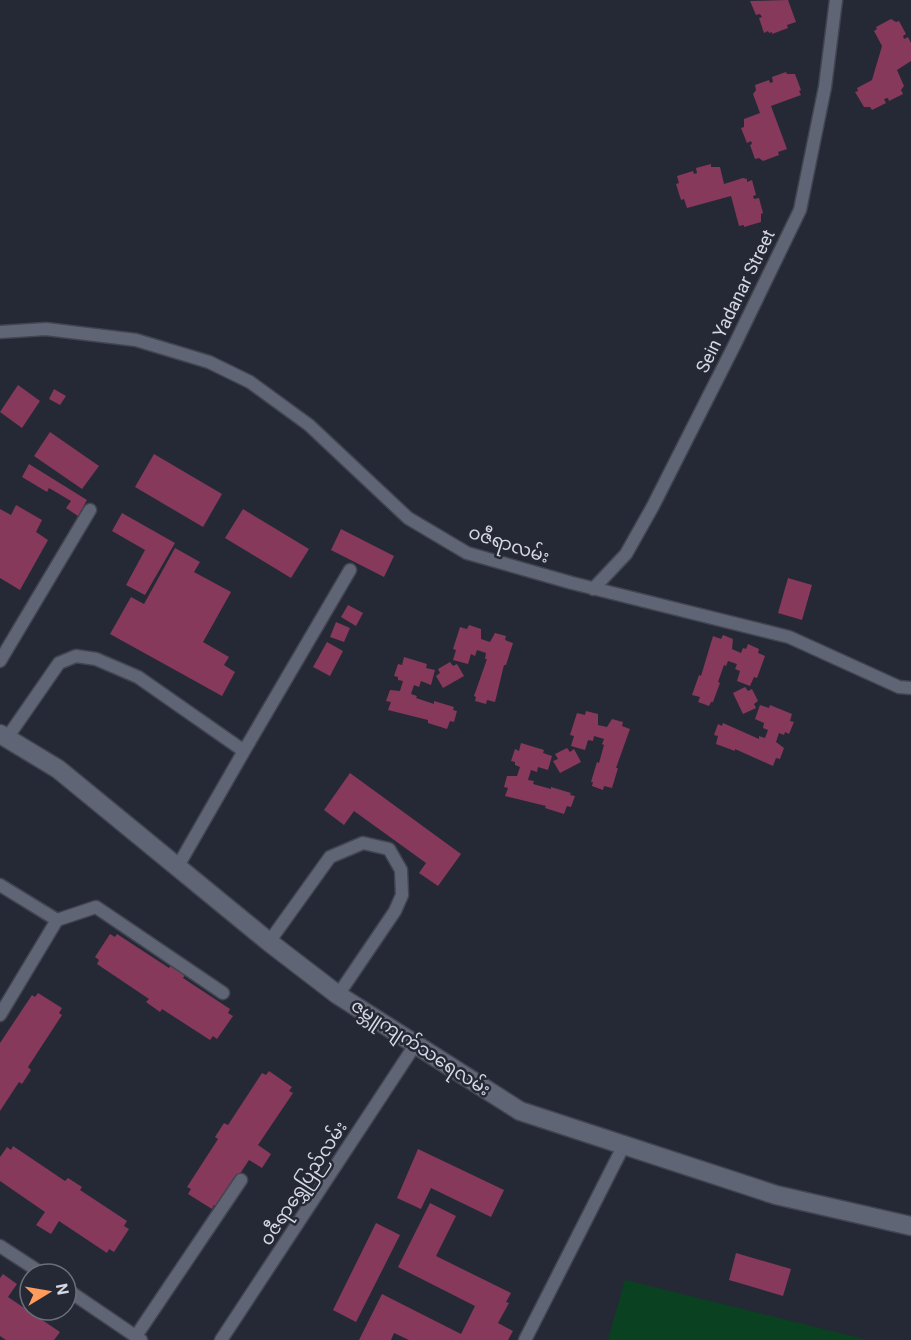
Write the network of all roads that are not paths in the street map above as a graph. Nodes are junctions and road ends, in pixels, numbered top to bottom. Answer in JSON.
{"nodes":[{"id":1,"x":836,"y":0,"type":"edge"},
{"id":2,"x":0,"y":332,"type":"edge"},
{"id":3,"x":90,"y":510,"type":"dead end"},
{"id":4,"x":350,"y":570,"type":"dead end"},
{"id":5,"x":593,"y":589,"type":"junction"},
{"id":6,"x":0,"y":661,"type":"edge"},
{"id":7,"x":911,"y":688,"type":"edge"},
{"id":8,"x":3,"y":736,"type":"edge"},
{"id":9,"x":244,"y":751,"type":"junction"},
{"id":10,"x":178,"y":866,"type":"junction"},
{"id":11,"x":0,"y":885,"type":"edge"},
{"id":12,"x":57,"y":920,"type":"junction"},
{"id":13,"x":269,"y":942,"type":"junction"},
{"id":14,"x":223,"y":993,"type":"dead end"},
{"id":15,"x":338,"y":994,"type":"junction"},
{"id":16,"x":0,"y":1015,"type":"edge"},
{"id":17,"x":415,"y":1045,"type":"junction"},
{"id":18,"x":624,"y":1145,"type":"junction"},
{"id":19,"x":241,"y":1180,"type":"dead end"},
{"id":20,"x":911,"y":1226,"type":"edge"},
{"id":21,"x":0,"y":1246,"type":"edge"},
{"id":22,"x":25,"y":1262,"type":"edge"},
{"id":23,"x":78,"y":1297,"type":"edge"},
{"id":24,"x":139,"y":1338,"type":"edge"},
{"id":25,"x":221,"y":1340,"type":"edge"},
{"id":26,"x":525,"y":1340,"type":"edge"}],
"edges":[{"from":1,"to":5,"type":"street","name":"Sein Yadanar Street"},
{"from":2,"to":5,"type":"street","name":"ဝဇီရာလမ်း"},
{"from":3,"to":6,"type":"street"},
{"from":4,"to":9,"type":"street"},
{"from":5,"to":7,"type":"street","name":"ဝဇီရာလမ်း"},
{"from":8,"to":9,"type":"street"},
{"from":8,"to":10,"type":"main road","name":"ဇမ္ဘူကျက်သရေလမ်း"},
{"from":9,"to":10,"type":"street"},
{"from":10,"to":13,"type":"main road","name":"ဇမ္ဘူကျက်သရေလမ်း"},
{"from":11,"to":12,"type":"street"},
{"from":12,"to":14,"type":"street"},
{"from":12,"to":16,"type":"street"},
{"from":13,"to":15,"type":"main road","name":"ဇမ္ဘူကျက်သရေလမ်း"},
{"from":13,"to":15,"type":"street"},
{"from":15,"to":17,"type":"main road","name":"ဇမ္ဘူကျက်သရေလမ်း"},
{"from":17,"to":18,"type":"main road","name":"ဇမ္ဘူကျက်သရေလမ်း"},
{"from":17,"to":25,"type":"street","name":"ဝဇီရာရွှေပြည်လမ်း"},
{"from":18,"to":20,"type":"main road","name":"ဇမ္ဘူကျက်သရေလမ်း"},
{"from":18,"to":26,"type":"street"},
{"from":19,"to":24,"type":"street"},
{"from":21,"to":22,"type":"street"},
{"from":23,"to":24,"type":"street"}]}
